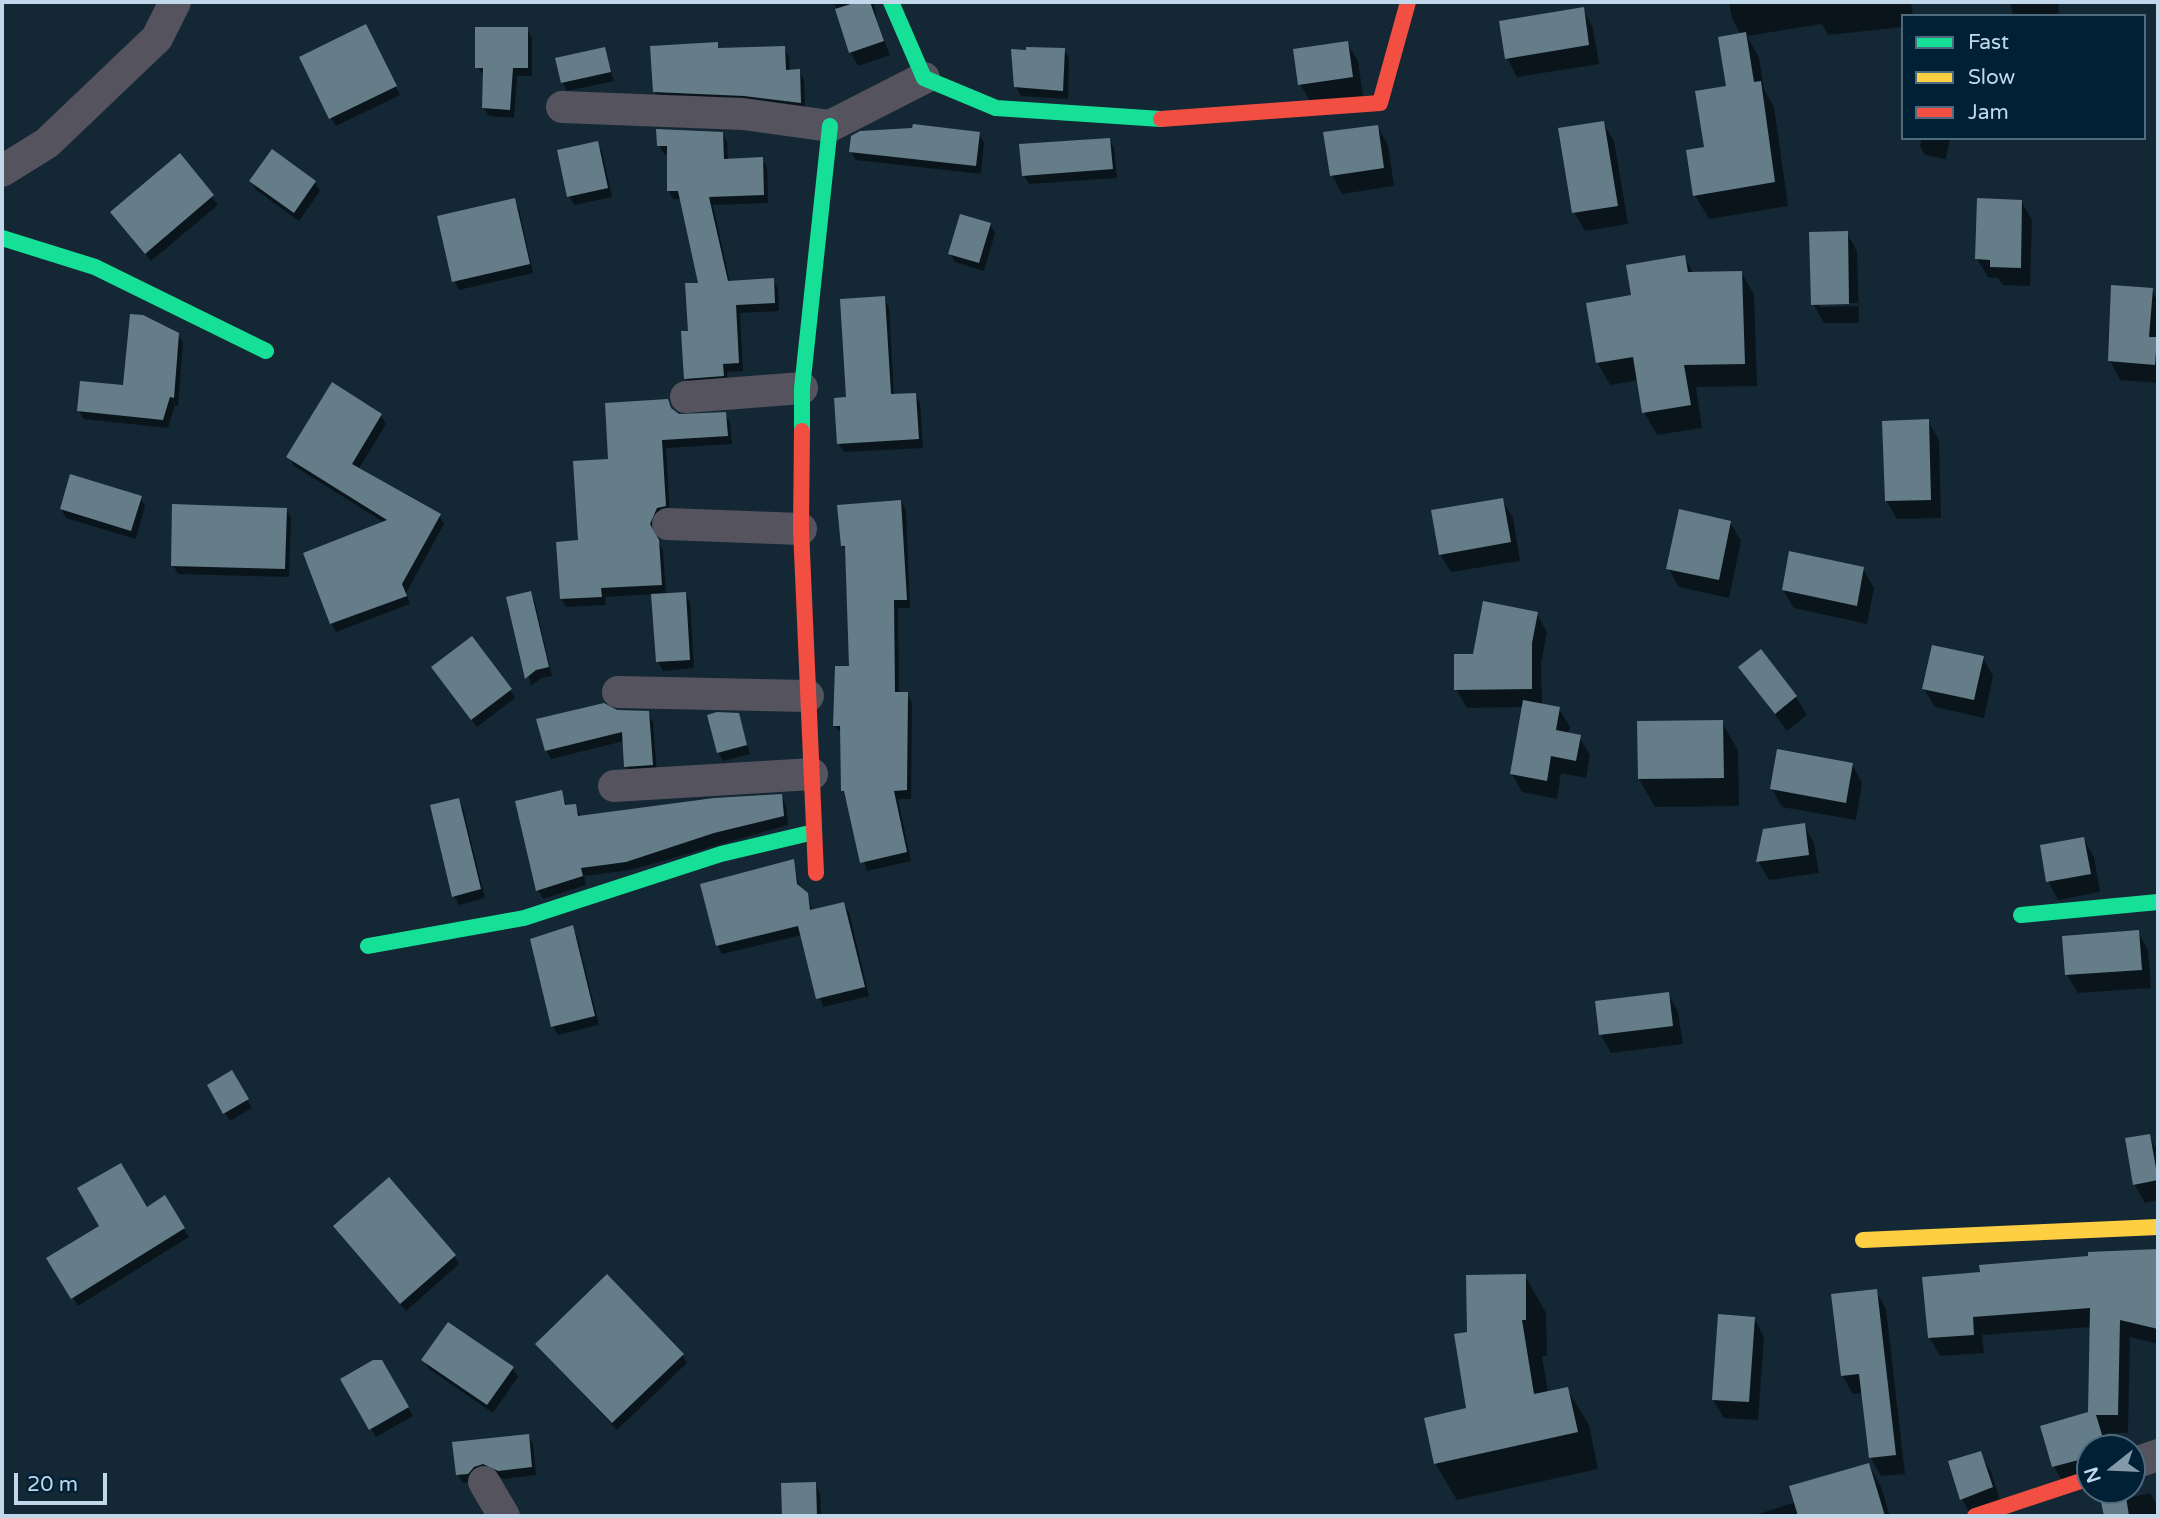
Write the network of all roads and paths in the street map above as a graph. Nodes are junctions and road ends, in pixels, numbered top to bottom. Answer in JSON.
{"nodes":[{"id":1,"x":175,"y":2,"type":"edge"},
{"id":2,"x":891,"y":2,"type":"edge"},
{"id":3,"x":1408,"y":2,"type":"edge"},
{"id":4,"x":924,"y":78,"type":"junction"},
{"id":5,"x":562,"y":107,"type":"dead end"},
{"id":6,"x":830,"y":126,"type":"junction"},
{"id":7,"x":2,"y":171,"type":"edge"},
{"id":8,"x":2,"y":237,"type":"edge"},
{"id":9,"x":266,"y":351,"type":"dead end"},
{"id":10,"x":802,"y":388,"type":"junction"},
{"id":11,"x":686,"y":397,"type":"dead end"},
{"id":12,"x":668,"y":524,"type":"dead end"},
{"id":13,"x":801,"y":528,"type":"junction"},
{"id":14,"x":618,"y":692,"type":"dead end"},
{"id":15,"x":808,"y":696,"type":"junction"},
{"id":16,"x":812,"y":774,"type":"junction"},
{"id":17,"x":614,"y":786,"type":"dead end"},
{"id":18,"x":814,"y":832,"type":"junction"},
{"id":19,"x":816,"y":873,"type":"dead end"},
{"id":20,"x":2158,"y":902,"type":"edge"},
{"id":21,"x":2021,"y":915,"type":"dead end"},
{"id":22,"x":369,"y":946,"type":"dead end"},
{"id":23,"x":2158,"y":1227,"type":"edge"},
{"id":24,"x":1863,"y":1240,"type":"dead end"},
{"id":25,"x":484,"y":1482,"type":"dead end"},
{"id":26,"x":2076,"y":1483,"type":"edge"},
{"id":27,"x":504,"y":1516,"type":"edge"},
{"id":28,"x":1975,"y":1516,"type":"edge"}],
"edges":[{"from":1,"to":7,"type":"street"},
{"from":2,"to":4,"type":"street"},
{"from":3,"to":4,"type":"street"},
{"from":4,"to":6,"type":"street"},
{"from":5,"to":6,"type":"street"},
{"from":6,"to":10,"type":"street"},
{"from":8,"to":9,"type":"street"},
{"from":10,"to":11,"type":"street"},
{"from":10,"to":13,"type":"street"},
{"from":12,"to":13,"type":"street"},
{"from":13,"to":15,"type":"street"},
{"from":14,"to":15,"type":"street"},
{"from":15,"to":16,"type":"street"},
{"from":16,"to":17,"type":"street"},
{"from":16,"to":18,"type":"street"},
{"from":18,"to":19,"type":"street"},
{"from":18,"to":22,"type":"street"},
{"from":20,"to":21,"type":"street"},
{"from":23,"to":24,"type":"street"},
{"from":25,"to":27,"type":"street"},
{"from":26,"to":28,"type":"street"}]}
